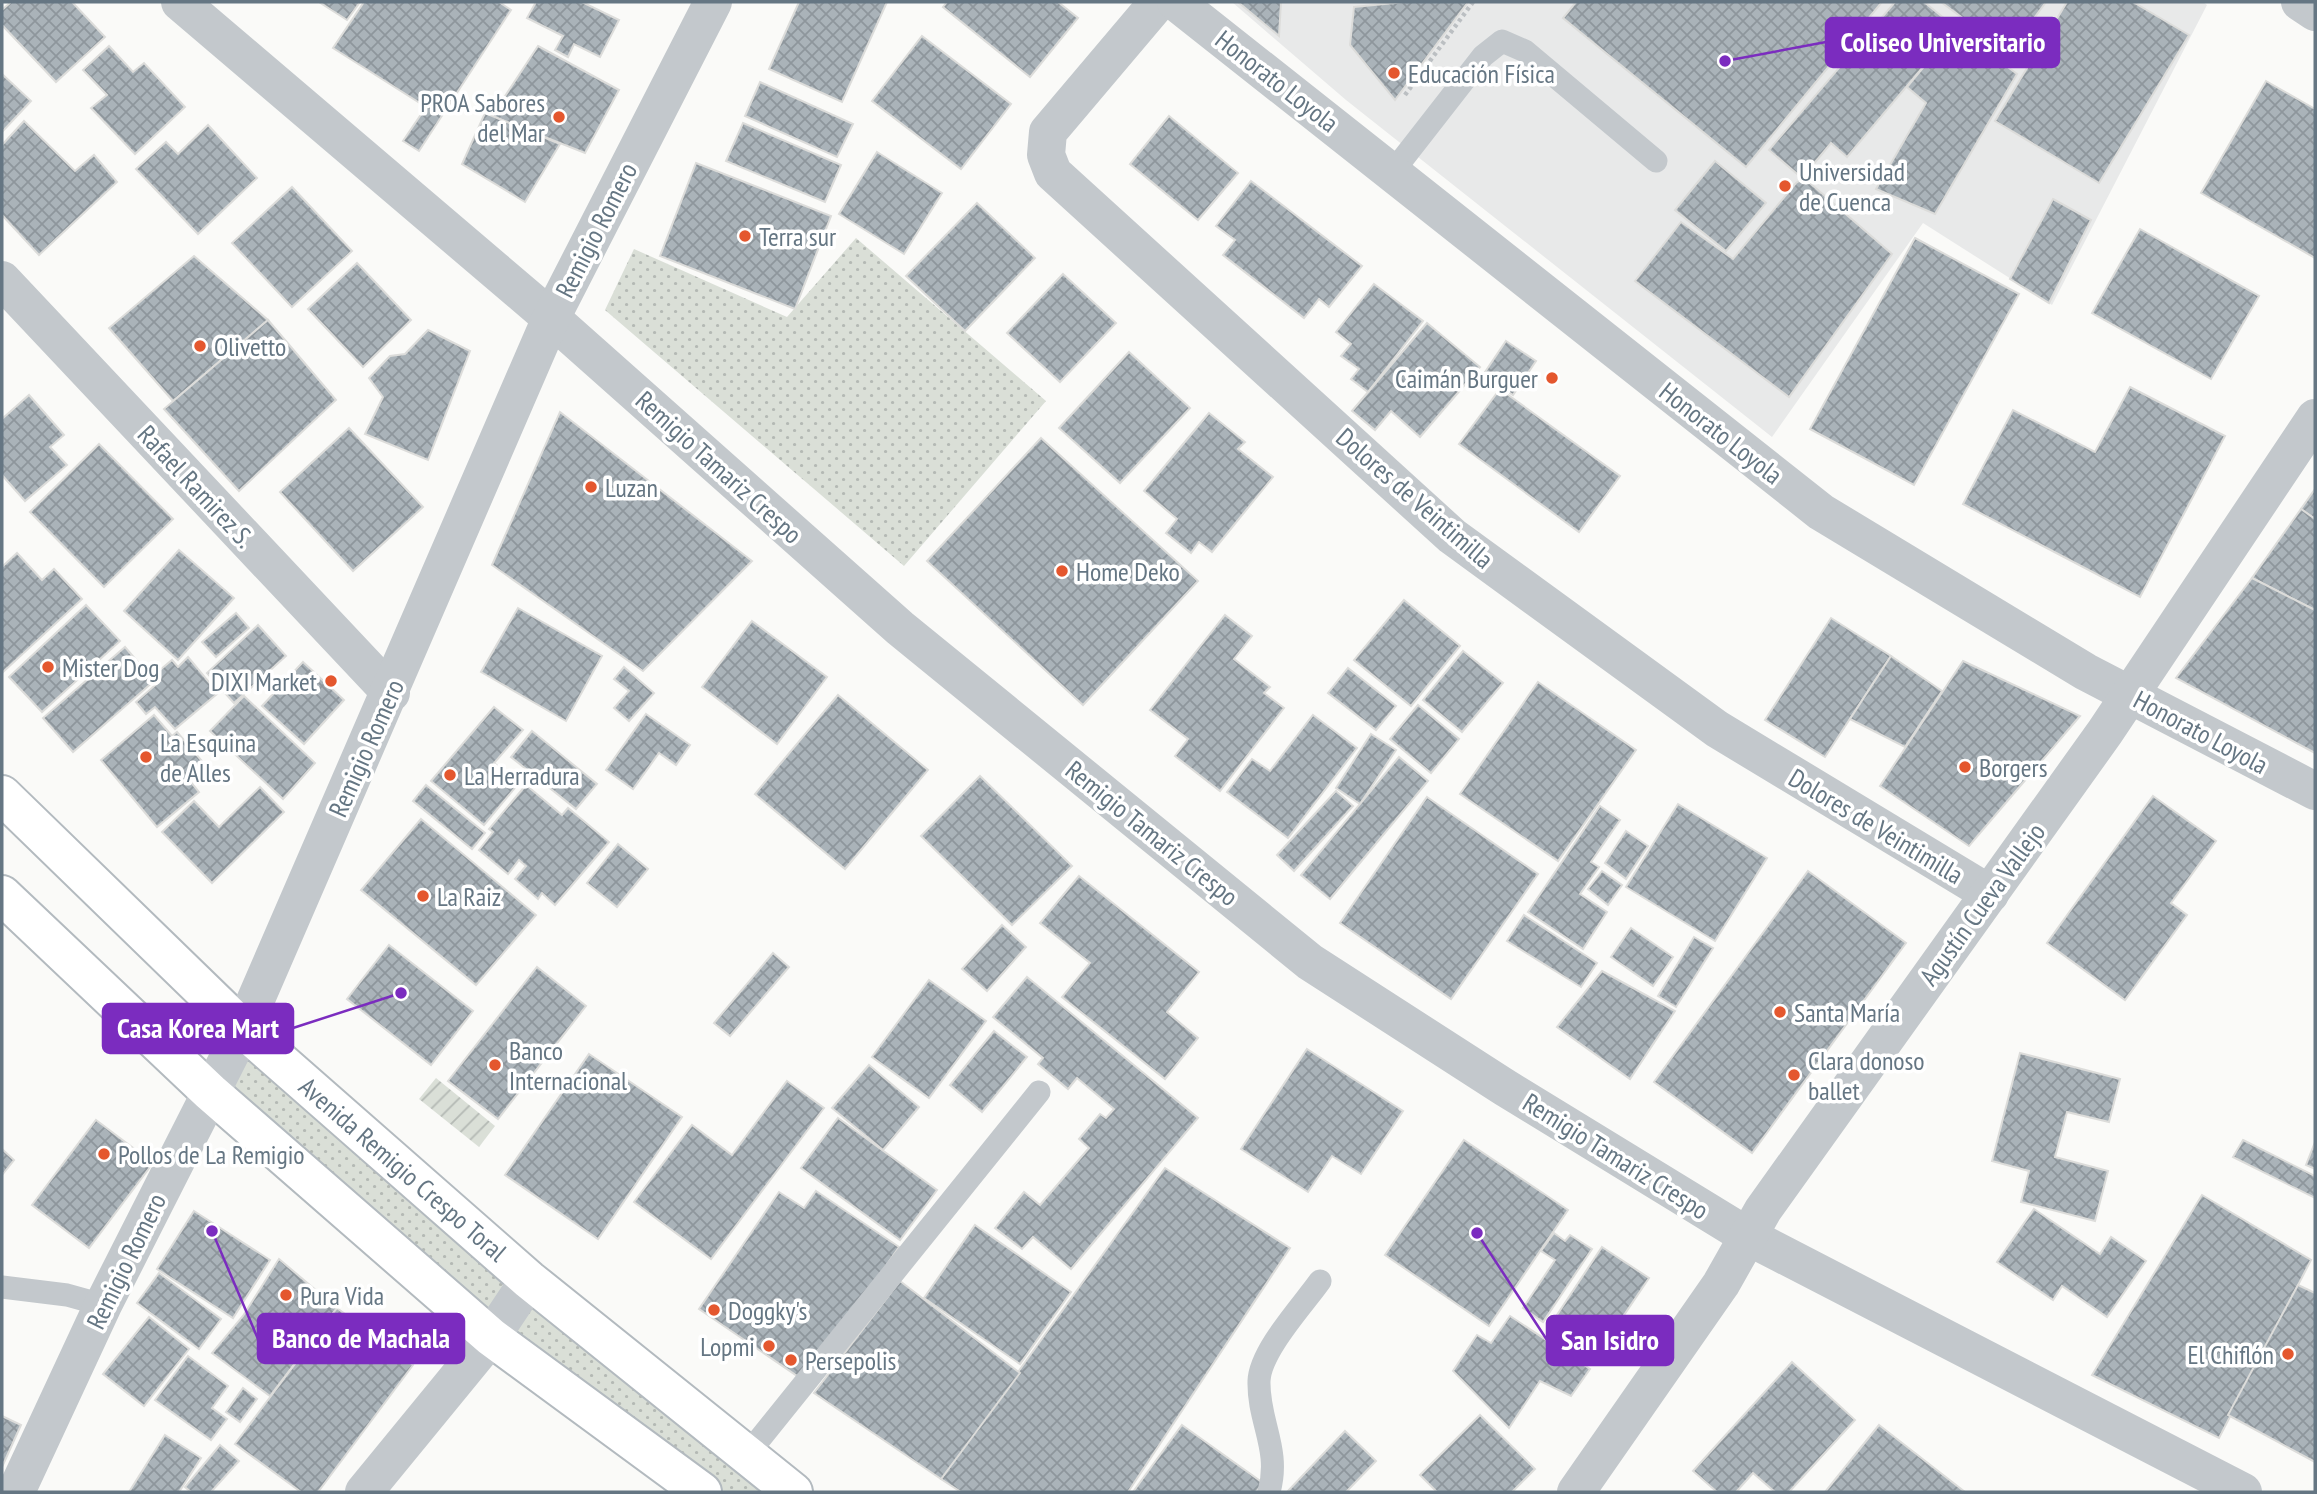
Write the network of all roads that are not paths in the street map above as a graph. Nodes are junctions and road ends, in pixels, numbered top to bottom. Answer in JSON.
{"nodes":[{"id":1,"x":180,"y":2,"type":"edge"},
{"id":2,"x":713,"y":2,"type":"edge"},
{"id":3,"x":1158,"y":2,"type":"edge"},
{"id":4,"x":1176,"y":2,"type":"edge"},
{"id":5,"x":2300,"y":2,"type":"edge"},
{"id":6,"x":2315,"y":12,"type":"edge"},
{"id":7,"x":1656,"y":161,"type":"dead end"},
{"id":8,"x":1379,"y":162,"type":"junction"},
{"id":9,"x":2,"y":279,"type":"edge"},
{"id":10,"x":551,"y":318,"type":"junction"},
{"id":11,"x":2315,"y":418,"type":"edge"},
{"id":12,"x":391,"y":692,"type":"junction"},
{"id":13,"x":2130,"y":695,"type":"junction"},
{"id":14,"x":2315,"y":791,"type":"edge"},
{"id":15,"x":2,"y":795,"type":"edge"},
{"id":16,"x":1990,"y":894,"type":"junction"},
{"id":17,"x":2,"y":895,"type":"edge"},
{"id":18,"x":243,"y":1029,"type":"junction"},
{"id":19,"x":210,"y":1092,"type":"junction"},
{"id":20,"x":1039,"y":1092,"type":"dead end"},
{"id":21,"x":1749,"y":1237,"type":"junction"},
{"id":22,"x":529,"y":1280,"type":"junction"},
{"id":23,"x":1320,"y":1281,"type":"dead end"},
{"id":24,"x":2,"y":1287,"type":"edge"},
{"id":25,"x":103,"y":1305,"type":"junction"},
{"id":26,"x":491,"y":1337,"type":"junction"},
{"id":27,"x":746,"y":1456,"type":"junction"},
{"id":28,"x":16,"y":1492,"type":"edge"},
{"id":29,"x":364,"y":1492,"type":"edge"},
{"id":30,"x":702,"y":1492,"type":"edge"},
{"id":31,"x":793,"y":1492,"type":"edge"},
{"id":32,"x":1269,"y":1492,"type":"edge"},
{"id":33,"x":1576,"y":1492,"type":"edge"},
{"id":34,"x":2243,"y":1492,"type":"edge"}],
"edges":[{"from":1,"to":10,"type":"street","name":"Remigio Tamariz Crespo"},
{"from":2,"to":10,"type":"street","name":"Remigio Romero"},
{"from":3,"to":16,"type":"street","name":"Dolores de Veintimilla"},
{"from":4,"to":8,"type":"street","name":"Honorato Loyola"},
{"from":5,"to":6,"type":"street"},
{"from":7,"to":8,"type":"lane"},
{"from":8,"to":13,"type":"street","name":"Honorato Loyola"},
{"from":9,"to":12,"type":"street","name":"Rafael Ramirez S."},
{"from":10,"to":12,"type":"street","name":"Remigio Romero"},
{"from":10,"to":21,"type":"street","name":"Remigio Tamariz Crespo"},
{"from":11,"to":13,"type":"street","name":"Agustín Cueva Vallejo"},
{"from":12,"to":18,"type":"street","name":"Remigio Romero"},
{"from":13,"to":14,"type":"street","name":"Honorato Loyola"},
{"from":13,"to":16,"type":"street","name":"Agustín Cueva Vallejo"},
{"from":15,"to":18,"type":"main road","name":"Avenida Remigio Crespo Toral"},
{"from":16,"to":21,"type":"street","name":"Agustín Cueva Vallejo"},
{"from":17,"to":19,"type":"main road"},
{"from":18,"to":19,"type":"street","name":"Remigio Romero"},
{"from":18,"to":22,"type":"main road","name":"Avenida Remigio Crespo Toral"},
{"from":19,"to":25,"type":"street","name":"Remigio Romero"},
{"from":19,"to":26,"type":"main road"},
{"from":20,"to":27,"type":"lane"},
{"from":21,"to":33,"type":"street","name":"Agustín Cueva Vallejo"},
{"from":21,"to":34,"type":"street","name":"Remigio Tamariz Crespo"},
{"from":22,"to":26,"type":"street"},
{"from":22,"to":27,"type":"main road","name":"Avenida Remigio Crespo Toral"},
{"from":23,"to":32,"type":"lane"},
{"from":24,"to":25,"type":"lane"},
{"from":25,"to":28,"type":"street","name":"Remigio Romero"},
{"from":26,"to":29,"type":"street"},
{"from":26,"to":30,"type":"main road"},
{"from":27,"to":31,"type":"main road","name":"Avenida Remigio Crespo Toral"}]}
